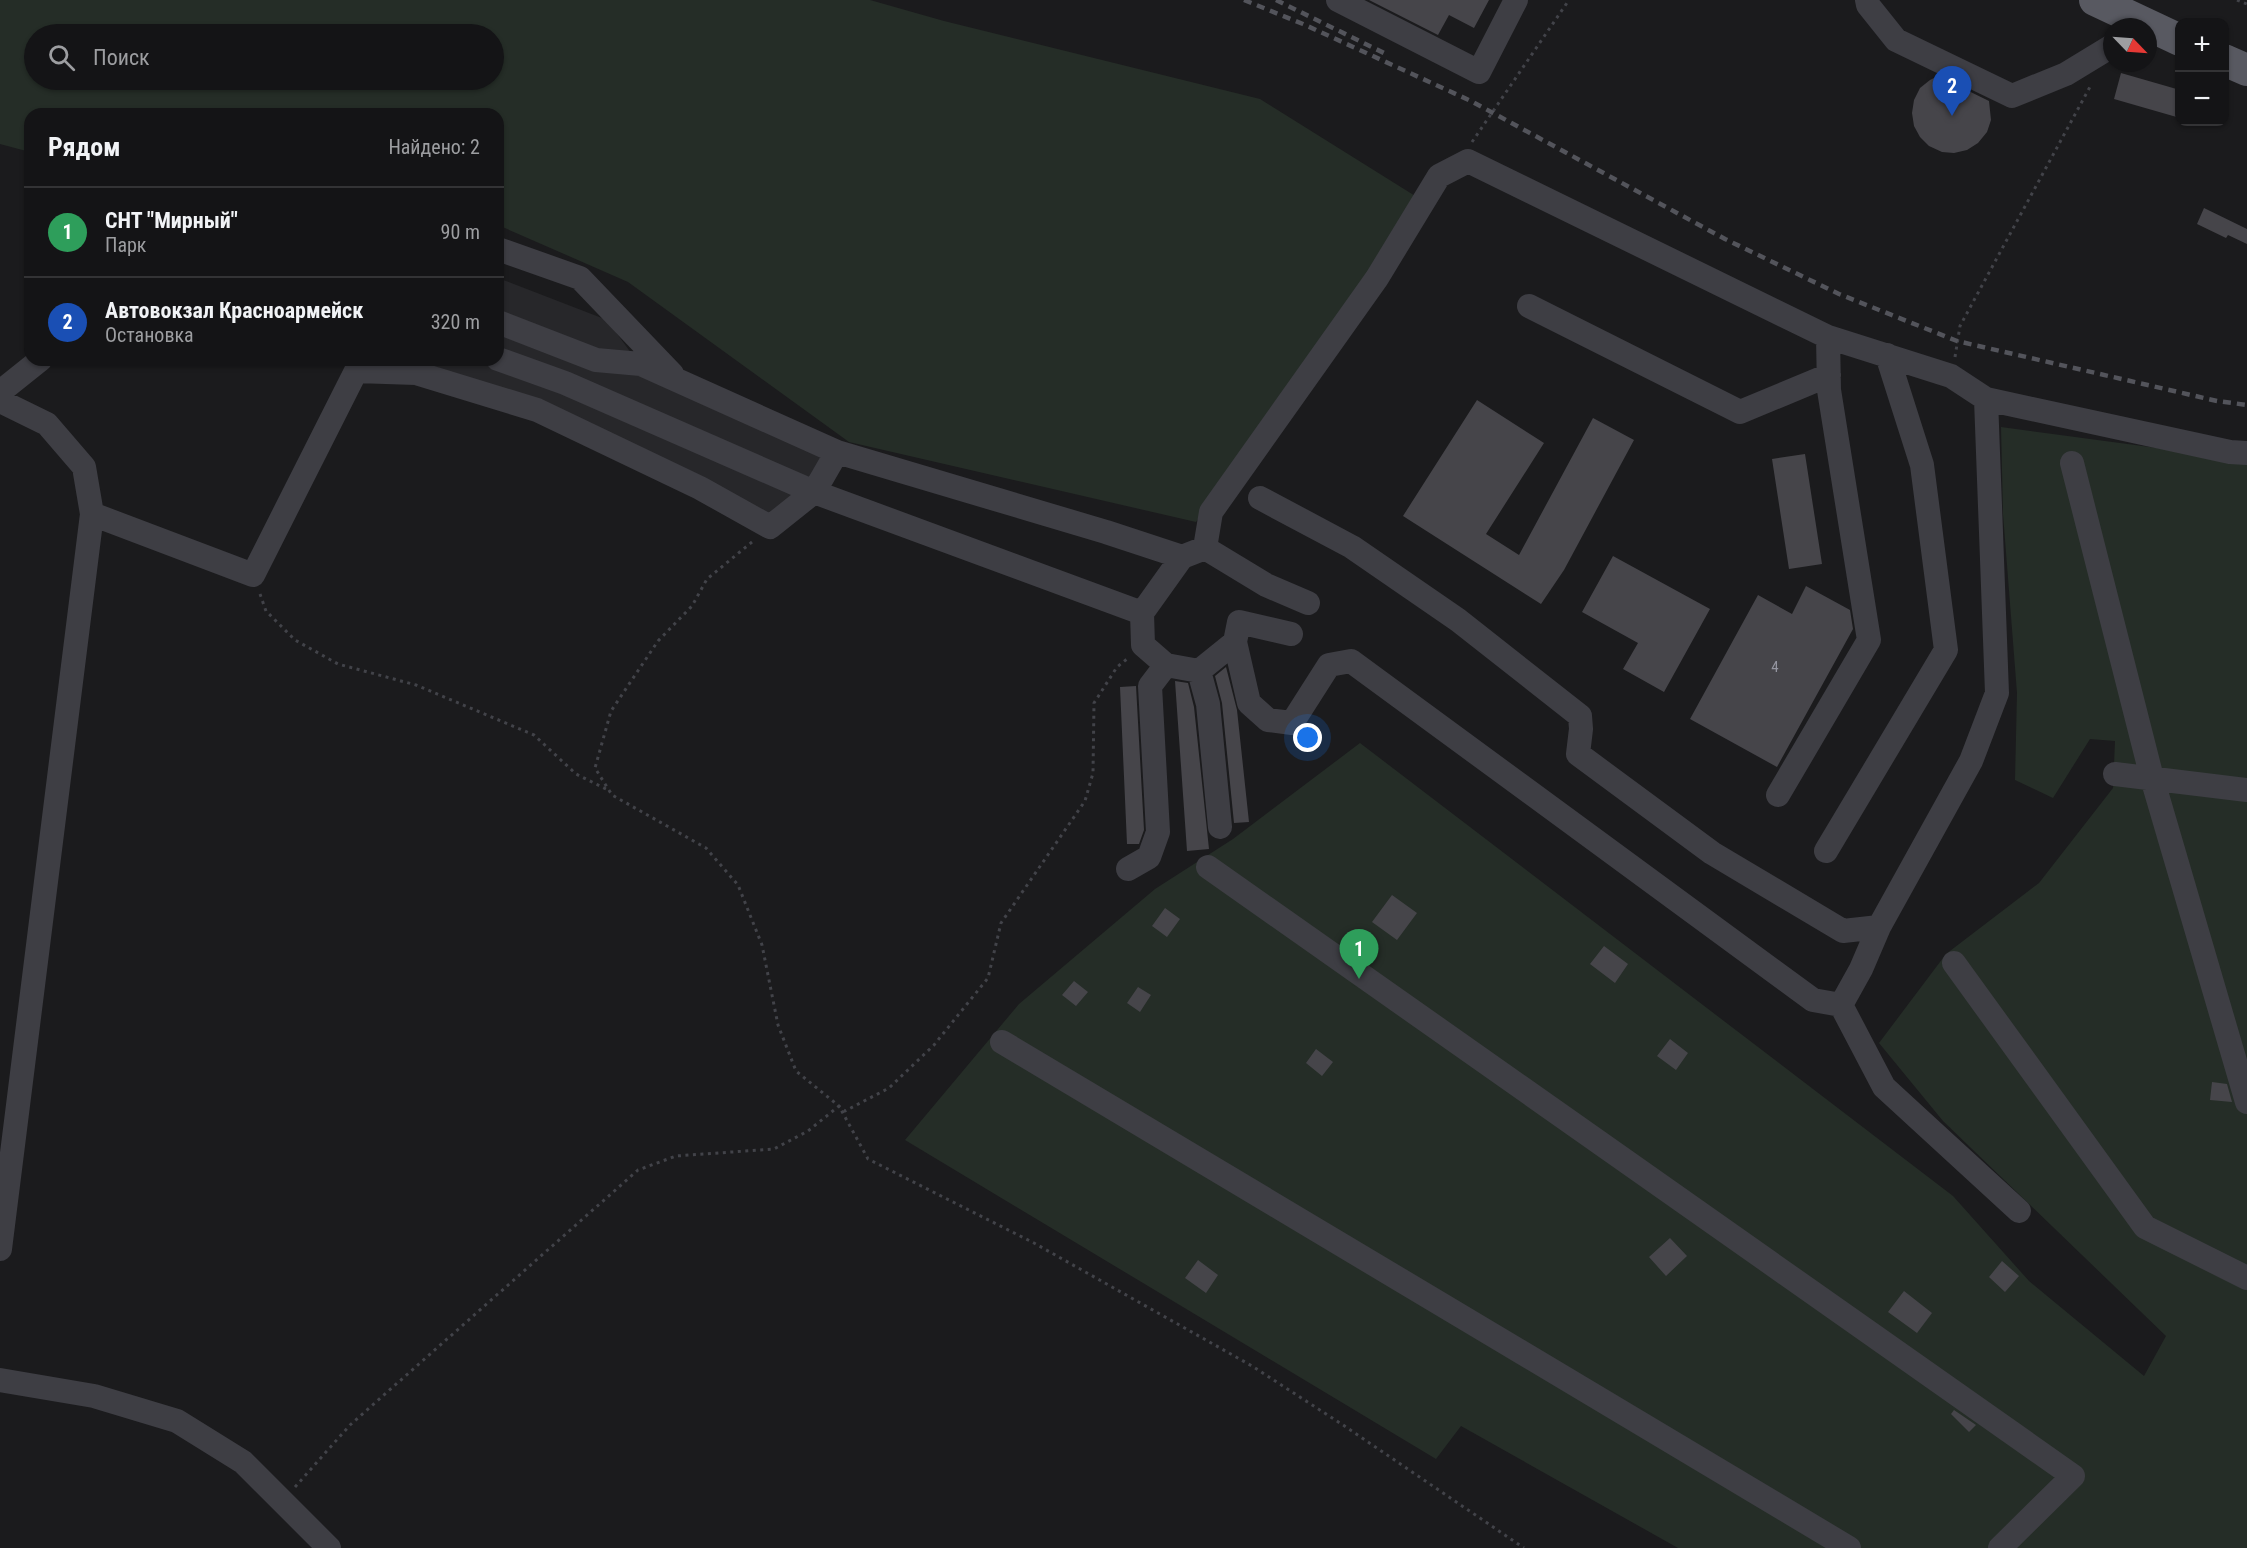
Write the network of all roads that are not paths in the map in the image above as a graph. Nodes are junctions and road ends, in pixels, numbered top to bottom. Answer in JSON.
{"nodes":[{"id":1,"x":1338,"y":0,"type":"edge"},
{"id":2,"x":1516,"y":0,"type":"edge"},
{"id":3,"x":1867,"y":0,"type":"edge"},
{"id":4,"x":2095,"y":0,"type":"edge"},
{"id":5,"x":2130,"y":18,"type":"edge"},
{"id":6,"x":2157,"y":31,"type":"edge"},
{"id":7,"x":2175,"y":38,"type":"edge"},
{"id":8,"x":2103,"y":51,"type":"edge"},
{"id":9,"x":2229,"y":62,"type":"edge"},
{"id":10,"x":2247,"y":70,"type":"edge"},
{"id":11,"x":504,"y":251,"type":"edge"},
{"id":12,"x":1529,"y":306,"type":"dead end"},
{"id":13,"x":504,"y":323,"type":"edge"},
{"id":14,"x":1828,"y":337,"type":"junction"},
{"id":15,"x":1887,"y":355,"type":"junction"},
{"id":16,"x":504,"y":361,"type":"edge"},
{"id":17,"x":32,"y":366,"type":"edge"},
{"id":18,"x":1829,"y":375,"type":"junction"},
{"id":19,"x":678,"y":380,"type":"junction"},
{"id":20,"x":0,"y":392,"type":"edge"},
{"id":21,"x":1986,"y":399,"type":"junction"},
{"id":22,"x":0,"y":401,"type":"edge"},
{"id":23,"x":837,"y":452,"type":"junction"},
{"id":24,"x":2247,"y":453,"type":"edge"},
{"id":25,"x":2072,"y":463,"type":"dead end"},
{"id":26,"x":813,"y":492,"type":"junction"},
{"id":27,"x":1260,"y":498,"type":"dead end"},
{"id":28,"x":92,"y":514,"type":"junction"},
{"id":29,"x":1205,"y":548,"type":"junction"},
{"id":30,"x":1182,"y":557,"type":"junction"},
{"id":31,"x":1308,"y":603,"type":"dead end"},
{"id":32,"x":1142,"y":613,"type":"junction"},
{"id":33,"x":1291,"y":634,"type":"dead end"},
{"id":34,"x":1235,"y":642,"type":"junction"},
{"id":35,"x":1143,"y":645,"type":"junction"},
{"id":36,"x":1166,"y":664,"type":"junction"},
{"id":37,"x":1199,"y":671,"type":"junction"},
{"id":38,"x":1150,"y":686,"type":"junction"},
{"id":39,"x":2115,"y":774,"type":"dead end"},
{"id":40,"x":2152,"y":778,"type":"junction"},
{"id":41,"x":2247,"y":790,"type":"edge"},
{"id":42,"x":1778,"y":795,"type":"dead end"},
{"id":43,"x":1220,"y":827,"type":"dead end"},
{"id":44,"x":1826,"y":851,"type":"dead end"},
{"id":45,"x":1208,"y":867,"type":"dead end"},
{"id":46,"x":1128,"y":869,"type":"dead end"},
{"id":47,"x":1879,"y":927,"type":"junction"},
{"id":48,"x":1954,"y":963,"type":"dead end"},
{"id":49,"x":1841,"y":1005,"type":"junction"},
{"id":50,"x":1002,"y":1042,"type":"dead end"},
{"id":51,"x":2247,"y":1102,"type":"edge"},
{"id":52,"x":2019,"y":1211,"type":"dead end"},
{"id":53,"x":0,"y":1249,"type":"edge"},
{"id":54,"x":2247,"y":1278,"type":"edge"},
{"id":55,"x":0,"y":1380,"type":"edge"},
{"id":56,"x":329,"y":1548,"type":"edge"},
{"id":57,"x":1849,"y":1548,"type":"edge"},
{"id":58,"x":2000,"y":1548,"type":"edge"}],
"edges":[{"from":1,"to":2,"type":"street"},
{"from":3,"to":8,"type":"street"},
{"from":4,"to":5,"type":"main road"},
{"from":6,"to":7,"type":"main road"},
{"from":9,"to":10,"type":"main road"},
{"from":11,"to":19,"type":"street"},
{"from":12,"to":18,"type":"street"},
{"from":13,"to":19,"type":"street"},
{"from":14,"to":15,"type":"street"},
{"from":14,"to":18,"type":"street"},
{"from":14,"to":29,"type":"street"},
{"from":15,"to":21,"type":"street"},
{"from":15,"to":44,"type":"street"},
{"from":16,"to":26,"type":"street"},
{"from":17,"to":20,"type":"street"},
{"from":18,"to":42,"type":"street"},
{"from":19,"to":23,"type":"street"},
{"from":21,"to":24,"type":"street"},
{"from":21,"to":47,"type":"street"},
{"from":22,"to":28,"type":"street"},
{"from":23,"to":26,"type":"street"},
{"from":23,"to":30,"type":"street"},
{"from":25,"to":40,"type":"street"},
{"from":26,"to":28,"type":"street"},
{"from":26,"to":32,"type":"street"},
{"from":27,"to":47,"type":"street"},
{"from":28,"to":53,"type":"street"},
{"from":29,"to":30,"type":"street"},
{"from":29,"to":31,"type":"street"},
{"from":30,"to":32,"type":"street"},
{"from":32,"to":35,"type":"street"},
{"from":33,"to":34,"type":"street"},
{"from":34,"to":37,"type":"street"},
{"from":34,"to":49,"type":"street"},
{"from":35,"to":36,"type":"street"},
{"from":35,"to":38,"type":"street"},
{"from":36,"to":37,"type":"street"},
{"from":36,"to":38,"type":"street"},
{"from":37,"to":43,"type":"street"},
{"from":38,"to":46,"type":"street"},
{"from":39,"to":40,"type":"street"},
{"from":40,"to":41,"type":"street"},
{"from":40,"to":51,"type":"street"},
{"from":45,"to":58,"type":"street"},
{"from":47,"to":49,"type":"street"},
{"from":48,"to":54,"type":"street"},
{"from":49,"to":52,"type":"street"},
{"from":50,"to":57,"type":"street"},
{"from":55,"to":56,"type":"street"}]}
